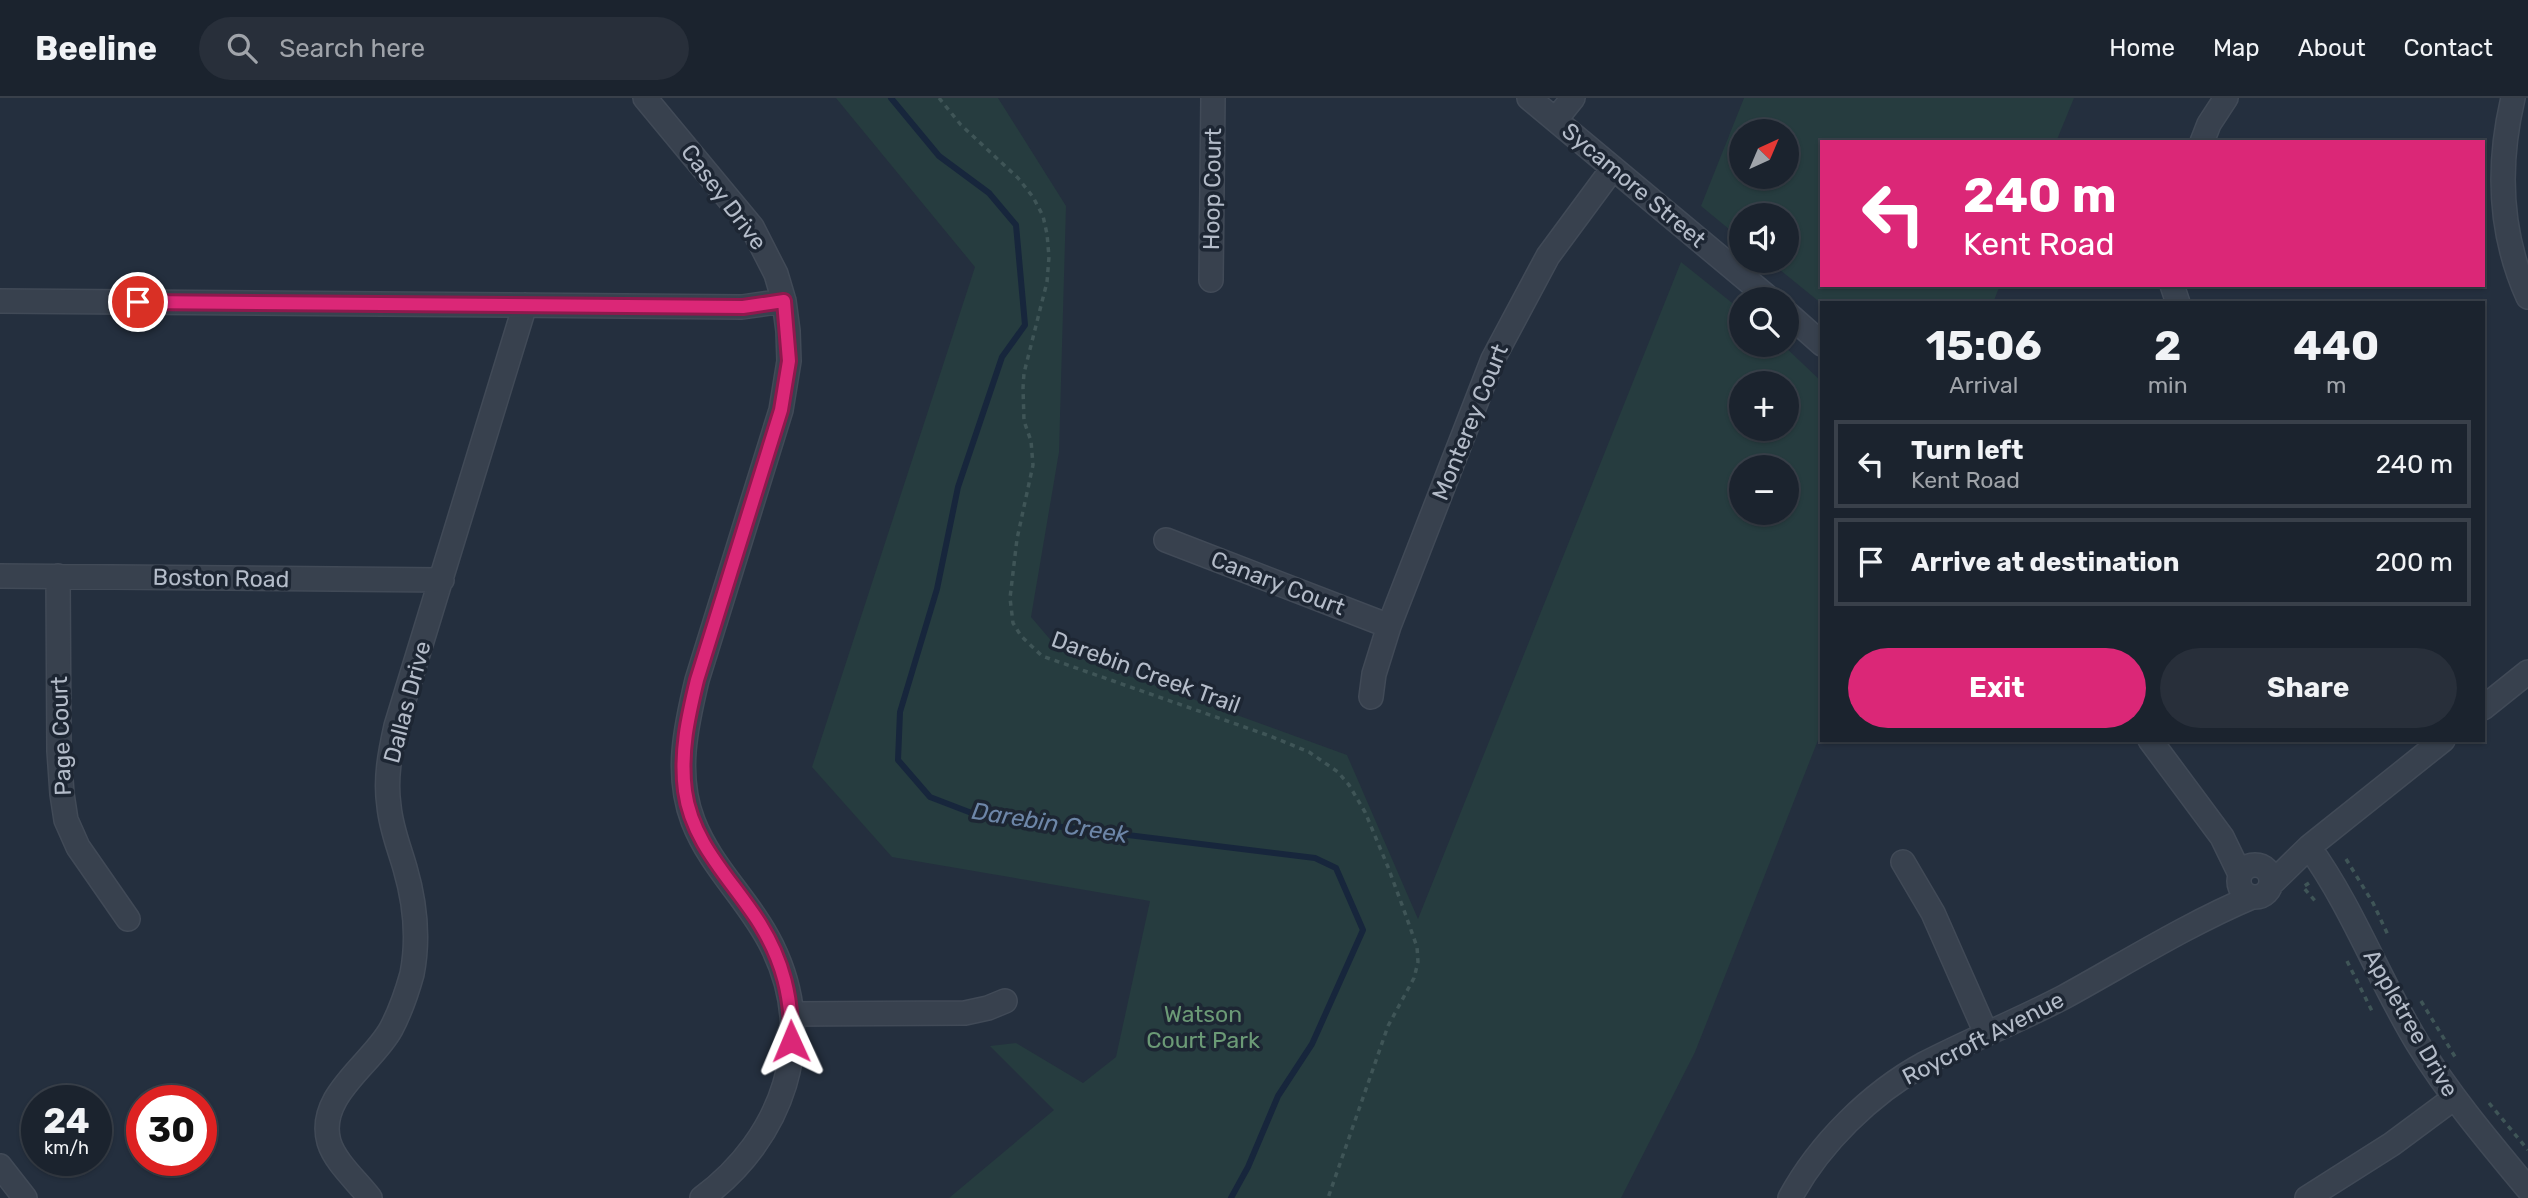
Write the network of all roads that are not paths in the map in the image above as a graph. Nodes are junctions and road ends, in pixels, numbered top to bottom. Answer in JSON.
{"nodes":[{"id":1,"x":646,"y":98,"type":"edge"},
{"id":2,"x":1213,"y":98,"type":"edge"},
{"id":3,"x":1529,"y":98,"type":"edge"},
{"id":4,"x":1573,"y":98,"type":"edge"},
{"id":5,"x":2226,"y":98,"type":"edge"},
{"id":6,"x":2513,"y":98,"type":"edge"},
{"id":7,"x":1556,"y":120,"type":"junction"},
{"id":8,"x":2203,"y":140,"type":"edge"},
{"id":9,"x":1613,"y":168,"type":"junction"},
{"id":10,"x":1212,"y":280,"type":"dead end"},
{"id":11,"x":1756,"y":287,"type":"edge"},
{"id":12,"x":2528,"y":297,"type":"edge"},
{"id":13,"x":0,"y":301,"type":"edge"},
{"id":14,"x":784,"y":301,"type":"junction"},
{"id":15,"x":525,"y":305,"type":"junction"},
{"id":16,"x":1799,"y":324,"type":"edge"},
{"id":17,"x":1820,"y":342,"type":"edge"},
{"id":18,"x":1166,"y":540,"type":"dead end"},
{"id":19,"x":0,"y":576,"type":"edge"},
{"id":20,"x":58,"y":576,"type":"junction"},
{"id":21,"x":442,"y":580,"type":"junction"},
{"id":22,"x":1389,"y":626,"type":"junction"},
{"id":23,"x":2528,"y":672,"type":"edge"},
{"id":24,"x":1371,"y":697,"type":"dead end"},
{"id":25,"x":2485,"y":703,"type":"edge"},
{"id":26,"x":2151,"y":742,"type":"edge"},
{"id":27,"x":2440,"y":742,"type":"edge"},
{"id":28,"x":2309,"y":847,"type":"junction"},
{"id":29,"x":1903,"y":862,"type":"dead end"},
{"id":30,"x":2247,"y":870,"type":"junction"},
{"id":31,"x":2261,"y":890,"type":"junction"},
{"id":32,"x":2208,"y":916,"type":"junction"},
{"id":33,"x":128,"y":919,"type":"dead end"},
{"id":34,"x":1005,"y":1001,"type":"dead end"},
{"id":35,"x":792,"y":1014,"type":"junction"},
{"id":36,"x":1986,"y":1033,"type":"junction"},
{"id":37,"x":2454,"y":1098,"type":"junction"},
{"id":38,"x":0,"y":1166,"type":"edge"},
{"id":39,"x":2528,"y":1189,"type":"edge"},
{"id":40,"x":25,"y":1198,"type":"edge"},
{"id":41,"x":370,"y":1198,"type":"edge"},
{"id":42,"x":702,"y":1198,"type":"edge"},
{"id":43,"x":1790,"y":1198,"type":"edge"},
{"id":44,"x":2307,"y":1198,"type":"edge"}],
"edges":[{"from":1,"to":14,"type":"street","name":"Casey Drive"},
{"from":2,"to":10,"type":"street","name":"Hoop Court"},
{"from":3,"to":7,"type":"street","name":"Sycamore Street"},
{"from":4,"to":7,"type":"street"},
{"from":5,"to":8,"type":"street"},
{"from":6,"to":12,"type":"street"},
{"from":7,"to":9,"type":"street","name":"Sycamore Street"},
{"from":9,"to":11,"type":"street","name":"Sycamore Street"},
{"from":9,"to":22,"type":"street","name":"Monterey Court"},
{"from":13,"to":15,"type":"street"},
{"from":14,"to":15,"type":"street"},
{"from":14,"to":35,"type":"street","name":"Casey Drive"},
{"from":15,"to":21,"type":"street","name":"Dallas Drive"},
{"from":16,"to":17,"type":"street"},
{"from":18,"to":22,"type":"street","name":"Canary Court"},
{"from":19,"to":20,"type":"street","name":"Boston Road"},
{"from":20,"to":21,"type":"street","name":"Boston Road"},
{"from":20,"to":33,"type":"street","name":"Page Court"},
{"from":21,"to":41,"type":"street","name":"Dallas Drive"},
{"from":22,"to":24,"type":"street","name":"Monterey Court"},
{"from":23,"to":25,"type":"street"},
{"from":26,"to":30,"type":"street"},
{"from":27,"to":28,"type":"street","name":"Roycroft Avenue"},
{"from":28,"to":30,"type":"street","name":"Roycroft Avenue"},
{"from":28,"to":31,"type":"street","name":"Roycroft Avenue"},
{"from":28,"to":37,"type":"street","name":"Appletree Drive"},
{"from":29,"to":36,"type":"street"},
{"from":30,"to":31,"type":"street"},
{"from":30,"to":32,"type":"street","name":"Roycroft Avenue"},
{"from":31,"to":32,"type":"street","name":"Roycroft Avenue"},
{"from":32,"to":36,"type":"street","name":"Roycroft Avenue"},
{"from":34,"to":35,"type":"street"},
{"from":35,"to":42,"type":"street","name":"Casey Drive"},
{"from":36,"to":43,"type":"street","name":"Roycroft Avenue"},
{"from":37,"to":39,"type":"street","name":"Appletree Drive"},
{"from":37,"to":44,"type":"street"},
{"from":38,"to":40,"type":"street"}]}
